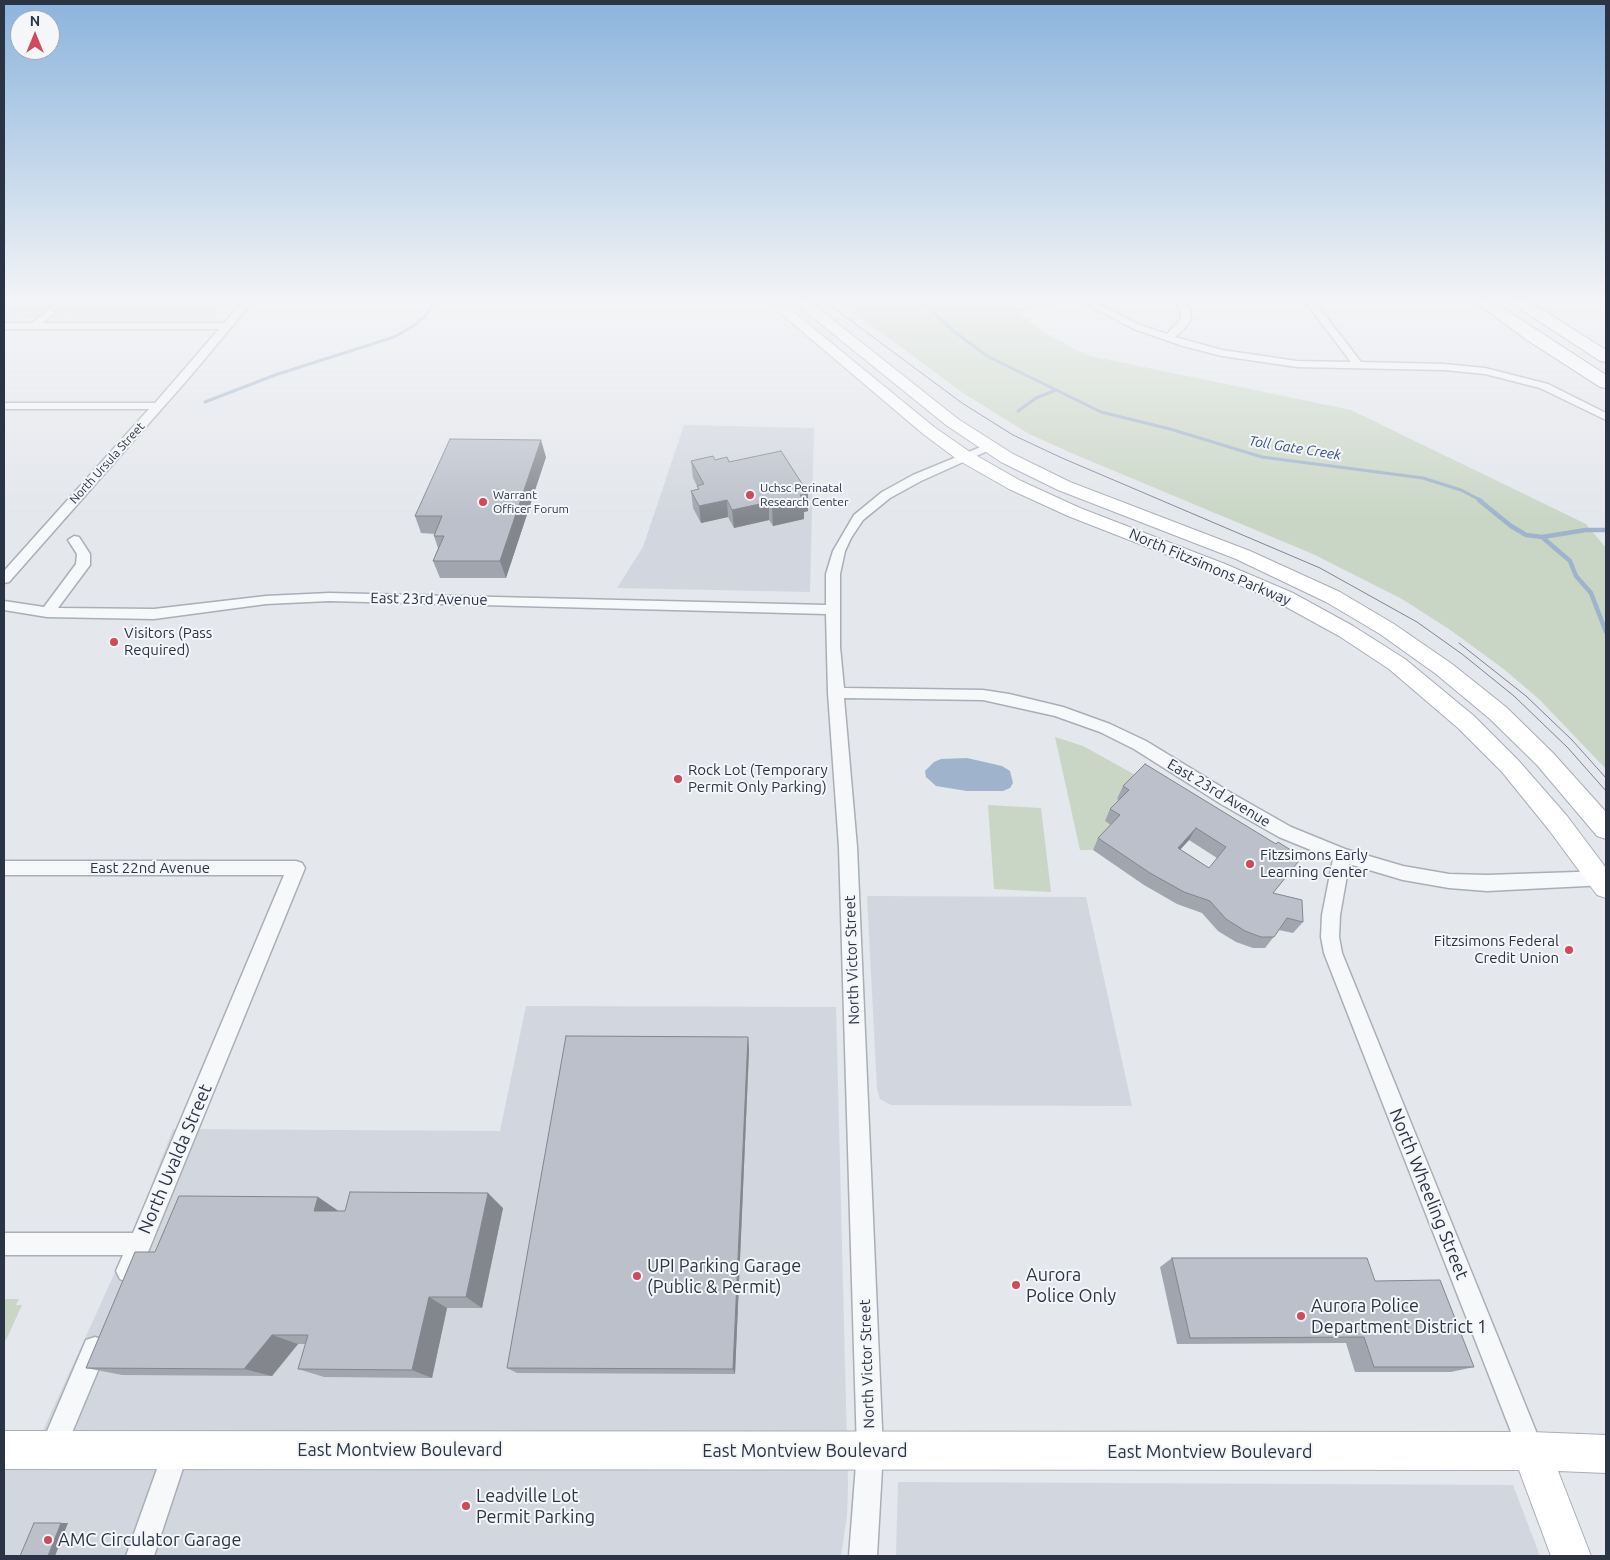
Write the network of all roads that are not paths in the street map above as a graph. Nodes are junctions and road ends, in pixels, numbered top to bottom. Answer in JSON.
{"nodes":[{"id":1,"x":186,"y":373,"type":"edge"},
{"id":2,"x":859,"y":373,"type":"edge"},
{"id":3,"x":891,"y":373,"type":"edge"},
{"id":4,"x":1493,"y":373,"type":"edge"},
{"id":5,"x":1590,"y":373,"type":"edge"},
{"id":6,"x":1606,"y":383,"type":"edge"},
{"id":7,"x":4,"y":406,"type":"edge"},
{"id":8,"x":158,"y":406,"type":"junction"},
{"id":9,"x":1606,"y":417,"type":"edge"},
{"id":10,"x":988,"y":447,"type":"junction"},
{"id":11,"x":964,"y":456,"type":"junction"},
{"id":12,"x":74,"y":540,"type":"dead end"},
{"id":13,"x":4,"y":578,"type":"edge"},
{"id":14,"x":4,"y":606,"type":"edge"},
{"id":15,"x":27,"y":610,"type":"junction"},
{"id":16,"x":832,"y":610,"type":"junction"},
{"id":17,"x":47,"y":612,"type":"junction"},
{"id":18,"x":4,"y":613,"type":"edge"},
{"id":19,"x":835,"y":692,"type":"junction"},
{"id":20,"x":1606,"y":829,"type":"edge"},
{"id":21,"x":1342,"y":855,"type":"junction"},
{"id":22,"x":4,"y":868,"type":"edge"},
{"id":23,"x":296,"y":868,"type":"joint"},
{"id":24,"x":1604,"y":881,"type":"edge"},
{"id":25,"x":4,"y":1244,"type":"edge"},
{"id":26,"x":140,"y":1244,"type":"junction"},
{"id":27,"x":121,"y":1287,"type":"edge"},
{"id":28,"x":103,"y":1331,"type":"edge"},
{"id":29,"x":176,"y":1449,"type":"junction"},
{"id":30,"x":4,"y":1450,"type":"edge"},
{"id":31,"x":52,"y":1450,"type":"junction"},
{"id":32,"x":870,"y":1451,"type":"junction"},
{"id":33,"x":1531,"y":1451,"type":"junction"},
{"id":34,"x":1606,"y":1454,"type":"edge"},
{"id":35,"x":140,"y":1556,"type":"edge"},
{"id":36,"x":864,"y":1556,"type":"edge"},
{"id":37,"x":1571,"y":1556,"type":"edge"}],
"edges":[{"from":1,"to":8,"type":"street","name":"North Ursula Street"},
{"from":2,"to":11,"type":"main road","name":"North Fitzsimons Parkway"},
{"from":3,"to":10,"type":"main road","name":"North Fitzsimons Parkway"},
{"from":4,"to":9,"type":"street"},
{"from":5,"to":6,"type":"highway"},
{"from":7,"to":8,"type":"street"},
{"from":8,"to":13,"type":"street","name":"North Ursula Street"},
{"from":10,"to":11,"type":"street","name":"North Victor Street"},
{"from":10,"to":20,"type":"main road","name":"North Fitzsimons Parkway"},
{"from":11,"to":16,"type":"street","name":"North Victor Street"},
{"from":11,"to":24,"type":"main road","name":"North Fitzsimons Parkway"},
{"from":12,"to":17,"type":"street"},
{"from":14,"to":15,"type":"street","name":"East 23rd Avenue"},
{"from":15,"to":17,"type":"street","name":"East 23rd Avenue"},
{"from":15,"to":18,"type":"street","name":"East 23rd Avenue"},
{"from":16,"to":17,"type":"street","name":"East 23rd Avenue"},
{"from":16,"to":19,"type":"street","name":"North Victor Street"},
{"from":19,"to":21,"type":"street","name":"East 23rd Avenue"},
{"from":19,"to":32,"type":"street","name":"North Victor Street"},
{"from":21,"to":24,"type":"street","name":"East 23rd Avenue"},
{"from":21,"to":33,"type":"street","name":"North Wheeling Street"},
{"from":22,"to":23,"type":"street","name":"East 22nd Avenue"},
{"from":23,"to":26,"type":"street","name":"North Uvalda Street"},
{"from":25,"to":26,"type":"street"},
{"from":26,"to":27,"type":"street","name":"North Uvalda Street"},
{"from":28,"to":31,"type":"street"},
{"from":29,"to":31,"type":"main road","name":"East Montview Boulevard"},
{"from":29,"to":32,"type":"main road","name":"East Montview Boulevard"},
{"from":29,"to":35,"type":"street"},
{"from":30,"to":31,"type":"main road","name":"East Montview Boulevard"},
{"from":32,"to":33,"type":"main road","name":"East Montview Boulevard"},
{"from":32,"to":36,"type":"street","name":"North Victor Street"},
{"from":33,"to":34,"type":"main road","name":"East Montview Boulevard"},
{"from":33,"to":37,"type":"main road","name":"North Wheeling Street"}]}
